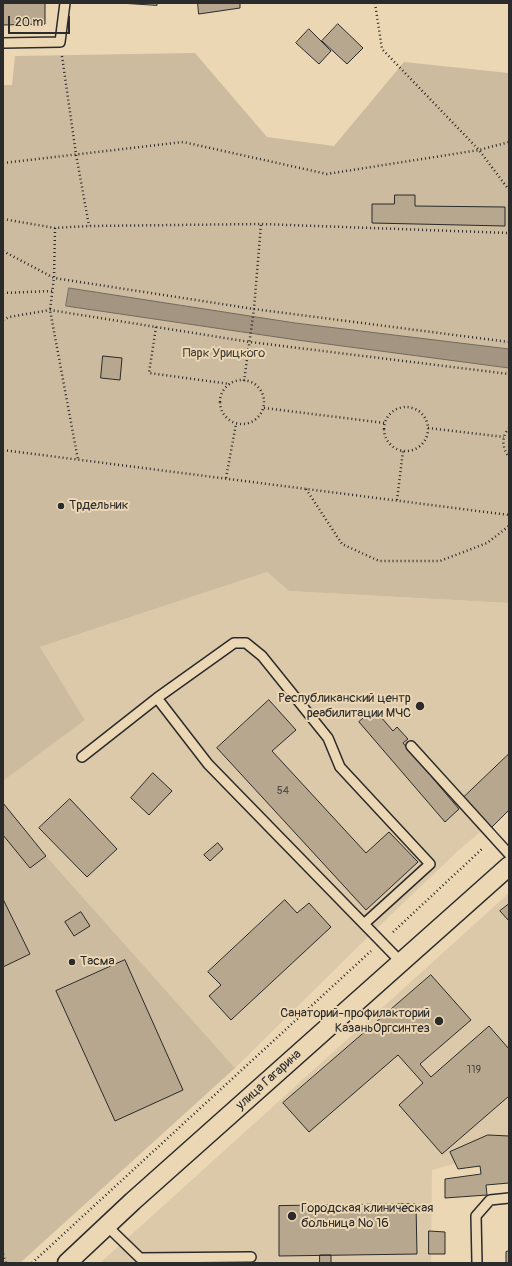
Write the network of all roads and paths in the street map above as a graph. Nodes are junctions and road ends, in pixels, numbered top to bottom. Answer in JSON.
{"nodes":[{"id":1,"x":65,"y":3,"type":"edge"},
{"id":2,"x":375,"y":3,"type":"edge"},
{"id":3,"x":60,"y":42,"type":"junction"},
{"id":4,"x":3,"y":43,"type":"edge"},
{"id":5,"x":509,"y":142,"type":"edge"},
{"id":6,"x":479,"y":150,"type":"junction"},
{"id":7,"x":76,"y":154,"type":"junction"},
{"id":8,"x":3,"y":163,"type":"edge"},
{"id":9,"x":509,"y":190,"type":"edge"},
{"id":10,"x":3,"y":219,"type":"edge"},
{"id":11,"x":261,"y":224,"type":"junction"},
{"id":12,"x":89,"y":226,"type":"junction"},
{"id":13,"x":55,"y":228,"type":"junction"},
{"id":14,"x":509,"y":233,"type":"edge"},
{"id":15,"x":3,"y":251,"type":"edge"},
{"id":16,"x":54,"y":278,"type":"junction"},
{"id":17,"x":52,"y":291,"type":"junction"},
{"id":18,"x":3,"y":293,"type":"edge"},
{"id":19,"x":254,"y":309,"type":"junction"},
{"id":20,"x":50,"y":310,"type":"junction"},
{"id":21,"x":3,"y":320,"type":"edge"},
{"id":22,"x":156,"y":327,"type":"junction"},
{"id":23,"x":250,"y":342,"type":"junction"},
{"id":24,"x":509,"y":342,"type":"edge"},
{"id":25,"x":509,"y":374,"type":"edge"},
{"id":26,"x":244,"y":381,"type":"junction"},
{"id":27,"x":230,"y":384,"type":"junction"},
{"id":28,"x":264,"y":408,"type":"junction"},
{"id":29,"x":385,"y":423,"type":"junction"},
{"id":30,"x":236,"y":424,"type":"junction"},
{"id":31,"x":428,"y":428,"type":"junction"},
{"id":32,"x":509,"y":428,"type":"edge"},
{"id":33,"x":504,"y":437,"type":"junction"},
{"id":34,"x":3,"y":450,"type":"edge"},
{"id":35,"x":403,"y":451,"type":"junction"},
{"id":36,"x":509,"y":457,"type":"edge"},
{"id":37,"x":78,"y":460,"type":"junction"},
{"id":38,"x":226,"y":478,"type":"junction"},
{"id":39,"x":305,"y":488,"type":"junction"},
{"id":40,"x":397,"y":500,"type":"junction"},
{"id":41,"x":509,"y":515,"type":"edge"},
{"id":42,"x":509,"y":526,"type":"edge"},
{"id":43,"x":157,"y":698,"type":"junction"},
{"id":44,"x":411,"y":746,"type":"dead end"},
{"id":45,"x":82,"y":757,"type":"dead end"},
{"id":46,"x":494,"y":838,"type":"junction"},
{"id":47,"x":509,"y":854,"type":"edge"},
{"id":48,"x":509,"y":866,"type":"edge"},
{"id":49,"x":365,"y":923,"type":"junction"},
{"id":50,"x":382,"y":941,"type":"junction"},
{"id":51,"x":401,"y":962,"type":"junction"},
{"id":52,"x":509,"y":1198,"type":"edge"},
{"id":53,"x":108,"y":1226,"type":"junction"},
{"id":54,"x":3,"y":1254,"type":"edge"},
{"id":55,"x":251,"y":1257,"type":"dead end"},
{"id":56,"x":150,"y":1260,"type":"edge"},
{"id":57,"x":6,"y":1263,"type":"edge"},
{"id":58,"x":32,"y":1263,"type":"edge"},
{"id":59,"x":67,"y":1263,"type":"edge"},
{"id":60,"x":477,"y":1263,"type":"edge"}],
"edges":[{"from":1,"to":3,"type":"lane"},
{"from":2,"to":6,"type":"path"},
{"from":3,"to":4,"type":"lane"},
{"from":3,"to":7,"type":"path"},
{"from":5,"to":6,"type":"path"},
{"from":6,"to":7,"type":"path"},
{"from":6,"to":9,"type":"path"},
{"from":7,"to":8,"type":"path"},
{"from":7,"to":12,"type":"path"},
{"from":10,"to":13,"type":"path"},
{"from":11,"to":12,"type":"path"},
{"from":11,"to":14,"type":"path"},
{"from":11,"to":19,"type":"path"},
{"from":12,"to":13,"type":"path"},
{"from":13,"to":16,"type":"path"},
{"from":15,"to":16,"type":"path"},
{"from":16,"to":17,"type":"path"},
{"from":16,"to":19,"type":"path"},
{"from":17,"to":18,"type":"path"},
{"from":17,"to":20,"type":"path"},
{"from":19,"to":23,"type":"path"},
{"from":19,"to":24,"type":"path"},
{"from":20,"to":21,"type":"path"},
{"from":20,"to":22,"type":"path"},
{"from":20,"to":37,"type":"path"},
{"from":22,"to":23,"type":"path"},
{"from":22,"to":27,"type":"path"},
{"from":23,"to":25,"type":"path"},
{"from":23,"to":26,"type":"path"},
{"from":26,"to":27,"type":"path"},
{"from":26,"to":28,"type":"path"},
{"from":27,"to":30,"type":"path"},
{"from":28,"to":29,"type":"path"},
{"from":28,"to":30,"type":"path"},
{"from":29,"to":31,"type":"path"},
{"from":29,"to":35,"type":"path"},
{"from":30,"to":38,"type":"path"},
{"from":31,"to":33,"type":"path"},
{"from":31,"to":35,"type":"path"},
{"from":32,"to":33,"type":"path"},
{"from":33,"to":36,"type":"path"},
{"from":34,"to":37,"type":"path"},
{"from":35,"to":40,"type":"path"},
{"from":37,"to":38,"type":"path"},
{"from":38,"to":39,"type":"path"},
{"from":39,"to":40,"type":"path"},
{"from":39,"to":42,"type":"path"},
{"from":40,"to":41,"type":"path"},
{"from":43,"to":45,"type":"lane"},
{"from":43,"to":49,"type":"lane"},
{"from":43,"to":49,"type":"lane"},
{"from":44,"to":46,"type":"lane"},
{"from":46,"to":47,"type":"lane"},
{"from":46,"to":50,"type":"path"},
{"from":48,"to":51,"type":"street","name":"улица Гагарина"},
{"from":49,"to":50,"type":"lane"},
{"from":50,"to":51,"type":"lane"},
{"from":50,"to":58,"type":"path"},
{"from":51,"to":53,"type":"street","name":"улица Гагарина"},
{"from":52,"to":60,"type":"lane"},
{"from":53,"to":56,"type":"lane"},
{"from":53,"to":59,"type":"street","name":"улица Гагарина"},
{"from":54,"to":57,"type":"path"},
{"from":55,"to":56,"type":"lane"}]}
